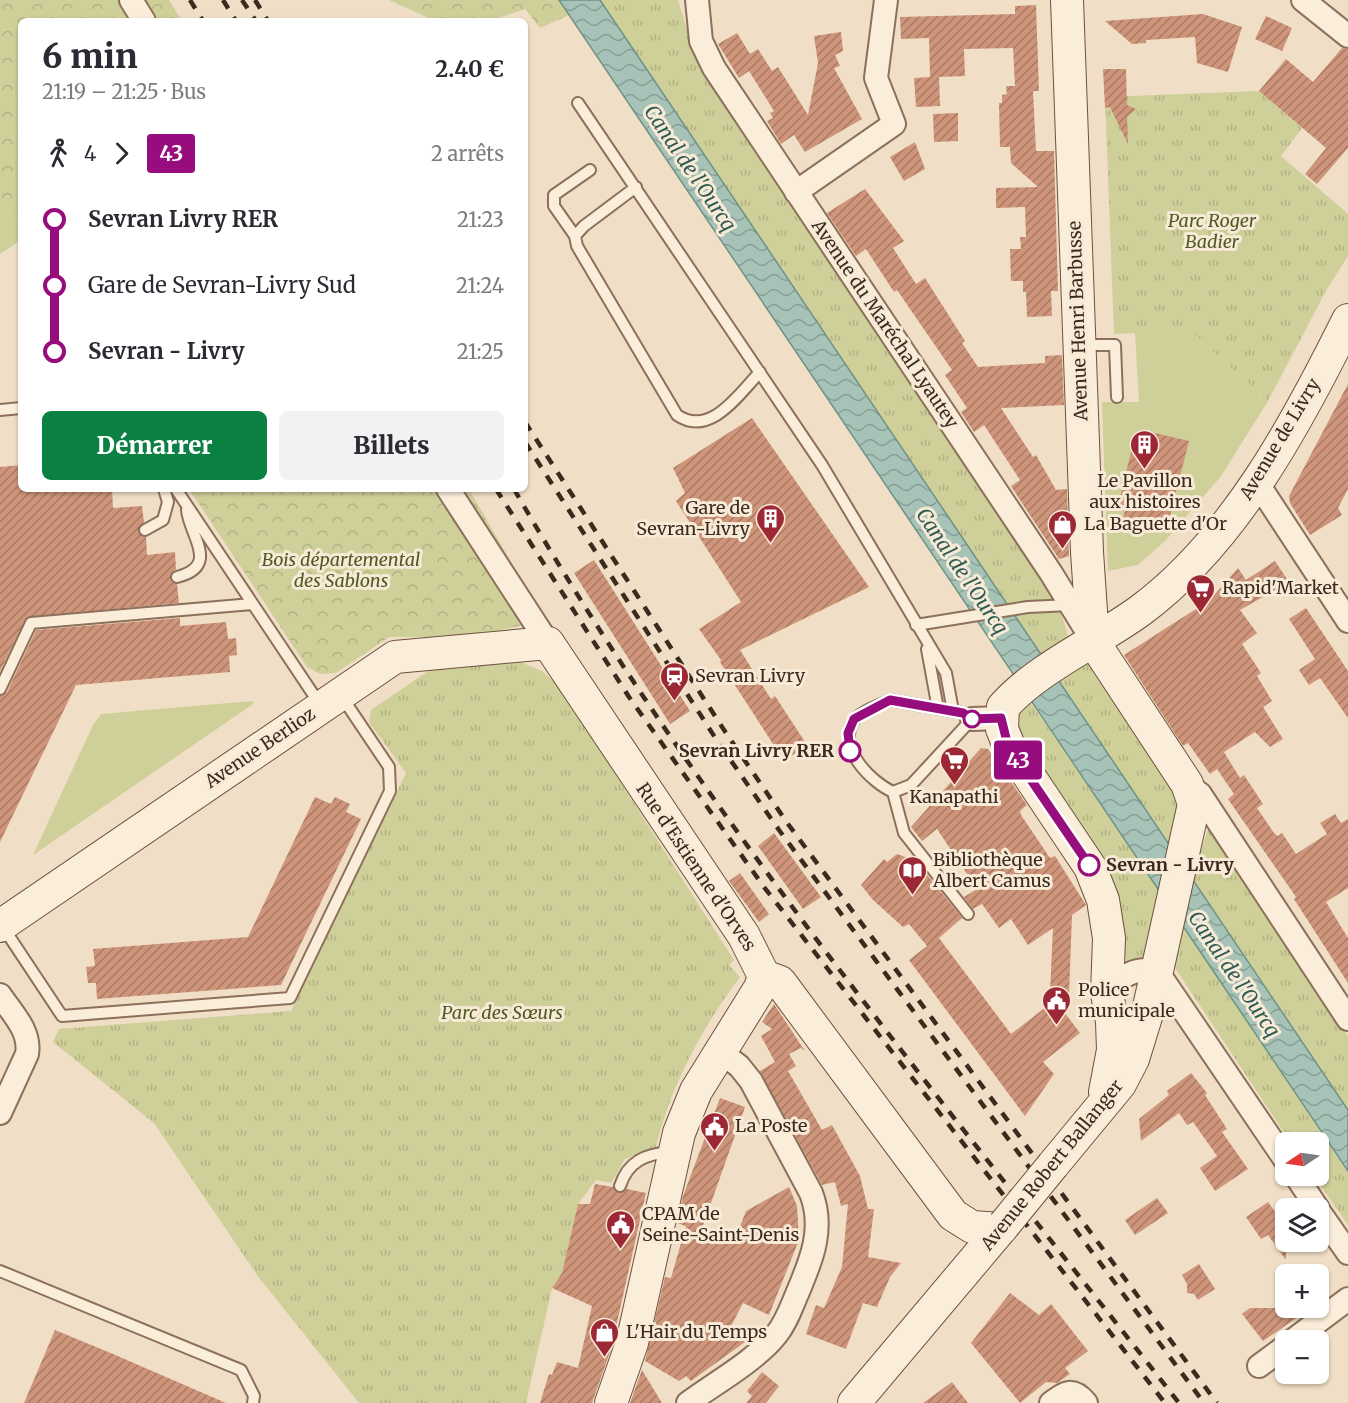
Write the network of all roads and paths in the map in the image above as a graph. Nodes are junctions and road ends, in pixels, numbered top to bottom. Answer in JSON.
{"nodes":[{"id":1,"x":131,"y":0,"type":"edge"},
{"id":2,"x":697,"y":0,"type":"edge"},
{"id":3,"x":886,"y":0,"type":"edge"},
{"id":4,"x":1067,"y":0,"type":"edge"},
{"id":5,"x":1303,"y":0,"type":"edge"},
{"id":6,"x":142,"y":18,"type":"edge"},
{"id":7,"x":1348,"y":36,"type":"edge"},
{"id":8,"x":578,"y":103,"type":"dead end"},
{"id":9,"x":590,"y":170,"type":"dead end"},
{"id":10,"x":636,"y":188,"type":"junction"},
{"id":11,"x":796,"y":192,"type":"junction"},
{"id":12,"x":576,"y":236,"type":"junction"},
{"id":13,"x":1347,"y":327,"type":"edge"},
{"id":14,"x":1079,"y":345,"type":"junction"},
{"id":15,"x":760,"y":372,"type":"junction"},
{"id":16,"x":1117,"y":397,"type":"dead end"},
{"id":17,"x":18,"y":408,"type":"edge"},
{"id":18,"x":0,"y":410,"type":"edge"},
{"id":19,"x":1258,"y":484,"type":"junction"},
{"id":20,"x":165,"y":492,"type":"edge"},
{"id":21,"x":178,"y":492,"type":"edge"},
{"id":22,"x":450,"y":492,"type":"edge"},
{"id":23,"x":186,"y":504,"type":"junction"},
{"id":24,"x":145,"y":530,"type":"dead end"},
{"id":25,"x":177,"y":577,"type":"dead end"},
{"id":26,"x":252,"y":604,"type":"junction"},
{"id":27,"x":1071,"y":604,"type":"junction"},
{"id":28,"x":1348,"y":621,"type":"edge"},
{"id":29,"x":916,"y":625,"type":"junction"},
{"id":30,"x":924,"y":640,"type":"junction"},
{"id":31,"x":1092,"y":641,"type":"junction"},
{"id":32,"x":548,"y":643,"type":"junction"},
{"id":33,"x":0,"y":690,"type":"edge"},
{"id":34,"x":331,"y":700,"type":"junction"},
{"id":35,"x":938,"y":709,"type":"junction"},
{"id":36,"x":984,"y":711,"type":"junction"},
{"id":37,"x":1187,"y":784,"type":"junction"},
{"id":38,"x":894,"y":792,"type":"junction"},
{"id":39,"x":968,"y":914,"type":"dead end"},
{"id":40,"x":1,"y":925,"type":"edge"},
{"id":41,"x":1157,"y":971,"type":"junction"},
{"id":42,"x":764,"y":976,"type":"junction"},
{"id":43,"x":1110,"y":981,"type":"junction"},
{"id":44,"x":0,"y":995,"type":"edge"},
{"id":45,"x":1149,"y":1007,"type":"junction"},
{"id":46,"x":1184,"y":1013,"type":"junction"},
{"id":47,"x":1348,"y":1019,"type":"edge"},
{"id":48,"x":719,"y":1051,"type":"junction"},
{"id":49,"x":1102,"y":1103,"type":"junction"},
{"id":50,"x":0,"y":1113,"type":"edge"},
{"id":51,"x":1275,"y":1145,"type":"edge"},
{"id":52,"x":674,"y":1152,"type":"junction"},
{"id":53,"x":620,"y":1186,"type":"dead end"},
{"id":54,"x":1329,"y":1225,"type":"edge"},
{"id":55,"x":1003,"y":1227,"type":"junction"},
{"id":56,"x":1348,"y":1253,"type":"edge"},
{"id":57,"x":0,"y":1270,"type":"edge"},
{"id":58,"x":1348,"y":1299,"type":"edge"},
{"id":59,"x":1307,"y":1330,"type":"edge"},
{"id":60,"x":1275,"y":1354,"type":"edge"},
{"id":61,"x":1258,"y":1366,"type":"dead end"},
{"id":62,"x":253,"y":1403,"type":"edge"},
{"id":63,"x":611,"y":1403,"type":"edge"},
{"id":64,"x":688,"y":1403,"type":"edge"},
{"id":65,"x":854,"y":1403,"type":"edge"},
{"id":66,"x":1051,"y":1403,"type":"edge"},
{"id":67,"x":1086,"y":1403,"type":"edge"}],
"edges":[{"from":1,"to":6,"type":"street"},
{"from":2,"to":11,"type":"street","name":"Avenue du Maréchal Lyautey"},
{"from":3,"to":11,"type":"street"},
{"from":4,"to":14,"type":"street","name":"Avenue Henri Barbusse"},
{"from":5,"to":7,"type":"street"},
{"from":8,"to":10,"type":"lane"},
{"from":9,"to":12,"type":"lane"},
{"from":10,"to":12,"type":"lane"},
{"from":10,"to":15,"type":"lane"},
{"from":11,"to":27,"type":"street","name":"Avenue du Maréchal Lyautey"},
{"from":12,"to":15,"type":"lane"},
{"from":13,"to":19,"type":"street","name":"Avenue de Livry"},
{"from":14,"to":16,"type":"lane"},
{"from":14,"to":31,"type":"street","name":"Avenue Henri Barbusse"},
{"from":15,"to":29,"type":"lane"},
{"from":17,"to":18,"type":"lane"},
{"from":19,"to":28,"type":"street"},
{"from":19,"to":31,"type":"street","name":"Avenue de Livry"},
{"from":20,"to":24,"type":"lane"},
{"from":21,"to":23,"type":"lane"},
{"from":22,"to":32,"type":"street","name":"Rue d'Estienne d'Orves"},
{"from":23,"to":25,"type":"lane"},
{"from":23,"to":26,"type":"lane"},
{"from":26,"to":33,"type":"lane"},
{"from":26,"to":34,"type":"lane"},
{"from":27,"to":29,"type":"lane"},
{"from":27,"to":31,"type":"street","name":"Avenue du Maréchal Lyautey"},
{"from":29,"to":30,"type":"lane"},
{"from":30,"to":35,"type":"lane"},
{"from":30,"to":36,"type":"lane"},
{"from":31,"to":36,"type":"street","name":"Avenue de Livry"},
{"from":31,"to":37,"type":"street"},
{"from":32,"to":34,"type":"street","name":"Avenue Berlioz"},
{"from":32,"to":42,"type":"street","name":"Rue d'Estienne d'Orves"},
{"from":34,"to":40,"type":"street","name":"Avenue Berlioz"},
{"from":34,"to":40,"type":"lane"},
{"from":35,"to":36,"type":"lane"},
{"from":35,"to":38,"type":"lane"},
{"from":36,"to":38,"type":"lane"},
{"from":36,"to":43,"type":"street"},
{"from":37,"to":41,"type":"street","name":"Avenue Robert Ballanger"},
{"from":37,"to":47,"type":"street"},
{"from":38,"to":39,"type":"lane"},
{"from":41,"to":43,"type":"street"},
{"from":41,"to":45,"type":"street","name":"Avenue Robert Ballanger"},
{"from":41,"to":46,"type":"street"},
{"from":42,"to":48,"type":"street"},
{"from":42,"to":55,"type":"street","name":"Rue d'Estienne d'Orves"},
{"from":43,"to":45,"type":"street"},
{"from":43,"to":49,"type":"street"},
{"from":44,"to":50,"type":"street"},
{"from":45,"to":46,"type":"street"},
{"from":45,"to":49,"type":"street","name":"Avenue Robert Ballanger"},
{"from":46,"to":51,"type":"street"},
{"from":48,"to":52,"type":"street"},
{"from":48,"to":64,"type":"street"},
{"from":49,"to":55,"type":"street","name":"Avenue Robert Ballanger","bridge":true},
{"from":52,"to":53,"type":"lane"},
{"from":52,"to":63,"type":"street"},
{"from":54,"to":56,"type":"street"},
{"from":55,"to":65,"type":"street","name":"Avenue Robert Ballanger"},
{"from":57,"to":62,"type":"lane"},
{"from":58,"to":59,"type":"street"},
{"from":60,"to":61,"type":"street"},
{"from":66,"to":67,"type":"street"}]}
